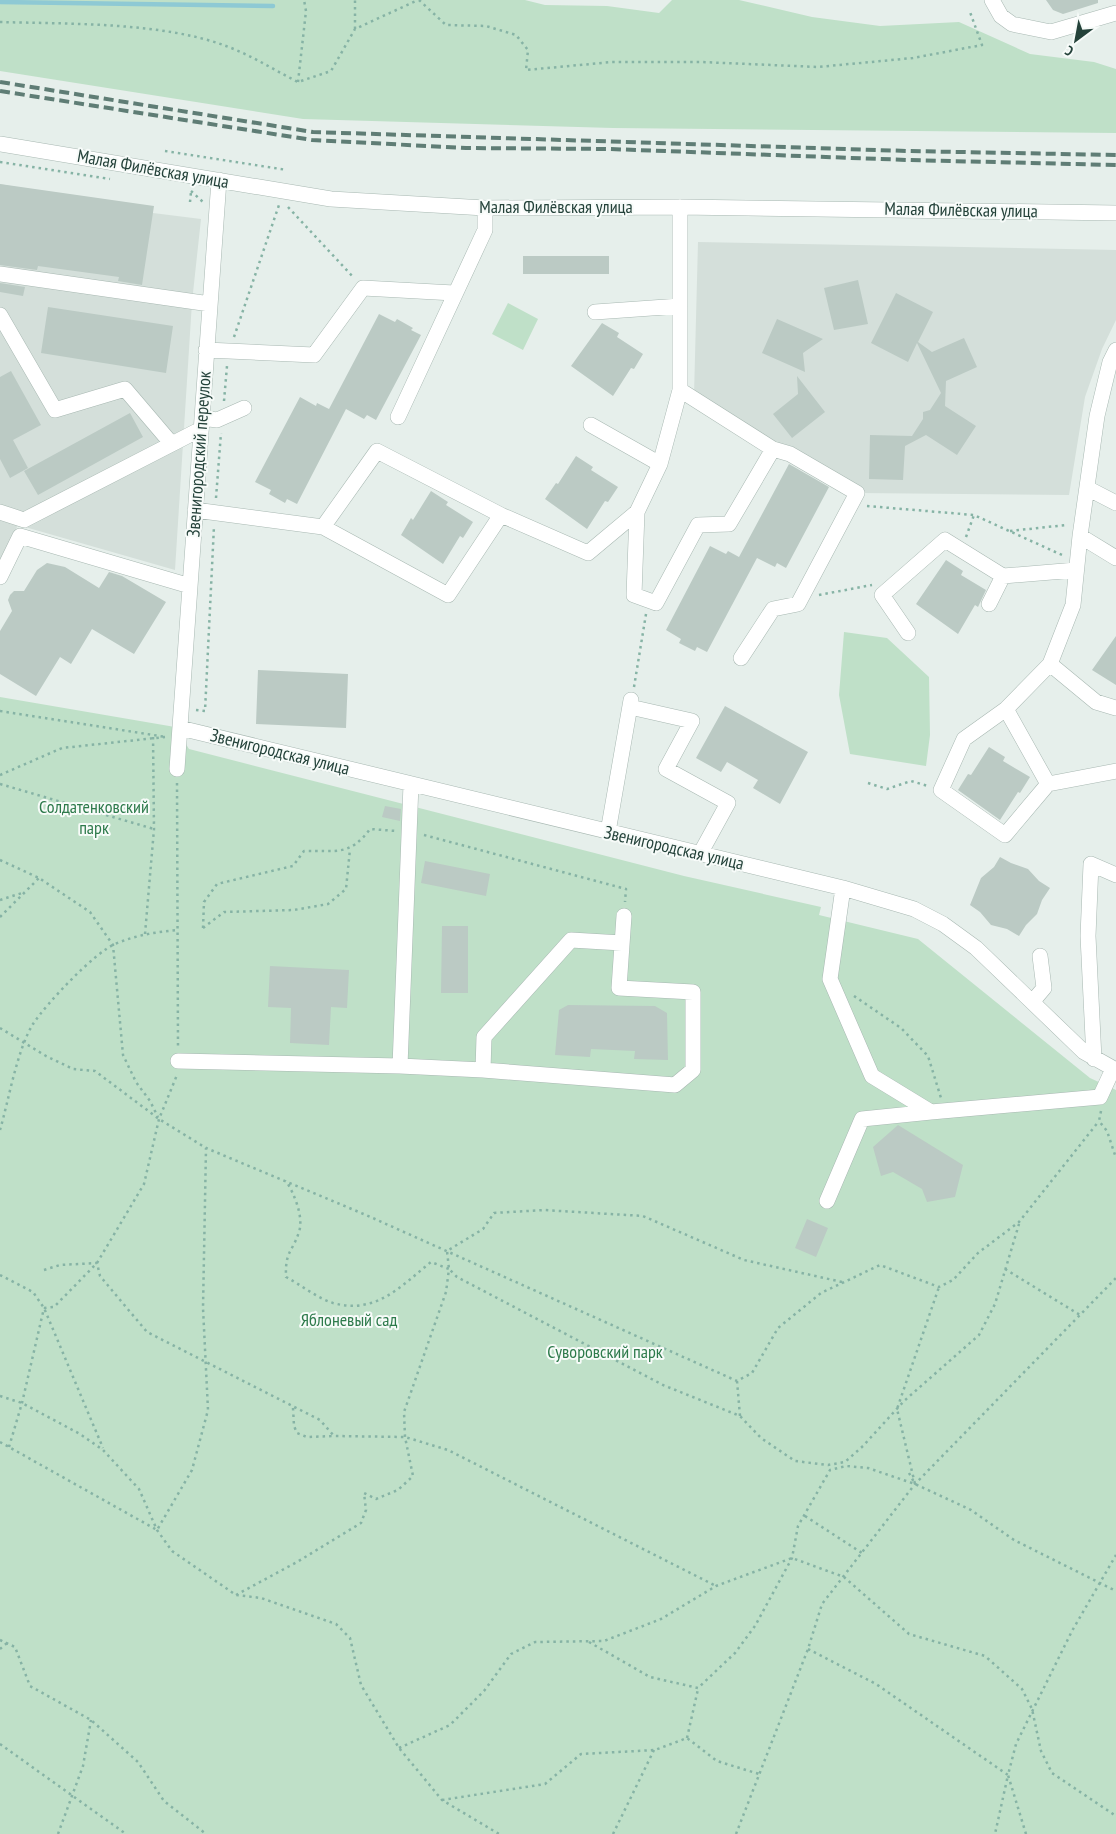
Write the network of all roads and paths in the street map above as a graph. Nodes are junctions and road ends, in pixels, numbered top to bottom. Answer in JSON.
{"nodes":[{"id":1,"x":304,"y":0,"type":"edge"},
{"id":2,"x":355,"y":0,"type":"edge"},
{"id":3,"x":419,"y":0,"type":"edge"},
{"id":4,"x":992,"y":0,"type":"edge"},
{"id":5,"x":970,"y":12,"type":"dead end"},
{"id":6,"x":1116,"y":12,"type":"edge"},
{"id":7,"x":0,"y":22,"type":"edge"},
{"id":8,"x":355,"y":30,"type":"junction"},
{"id":9,"x":298,"y":82,"type":"junction"},
{"id":10,"x":0,"y":144,"type":"edge"},
{"id":11,"x":164,"y":151,"type":"dead end"},
{"id":12,"x":287,"y":170,"type":"dead end"},
{"id":13,"x":220,"y":180,"type":"junction"},
{"id":14,"x":191,"y":191,"type":"dead end"},
{"id":15,"x":190,"y":202,"type":"dead end"},
{"id":16,"x":279,"y":204,"type":"dead end"},
{"id":17,"x":287,"y":205,"type":"dead end"},
{"id":18,"x":680,"y":207,"type":"junction"},
{"id":19,"x":485,"y":208,"type":"junction"},
{"id":20,"x":1116,"y":213,"type":"edge"},
{"id":21,"x":0,"y":274,"type":"edge"},
{"id":22,"x":363,"y":288,"type":"junction"},
{"id":23,"x":454,"y":293,"type":"junction"},
{"id":24,"x":210,"y":304,"type":"junction"},
{"id":25,"x":680,"y":306,"type":"junction"},
{"id":26,"x":595,"y":312,"type":"dead end"},
{"id":27,"x":0,"y":315,"type":"edge"},
{"id":28,"x":206,"y":350,"type":"junction"},
{"id":29,"x":1116,"y":350,"type":"edge"},
{"id":30,"x":228,"y":351,"type":"junction"},
{"id":31,"x":680,"y":390,"type":"junction"},
{"id":32,"x":244,"y":408,"type":"dead end"},
{"id":33,"x":223,"y":417,"type":"junction"},
{"id":34,"x":398,"y":417,"type":"dead end"},
{"id":35,"x":201,"y":423,"type":"junction"},
{"id":36,"x":591,"y":425,"type":"dead end"},
{"id":37,"x":171,"y":443,"type":"junction"},
{"id":38,"x":774,"y":449,"type":"junction"},
{"id":39,"x":660,"y":464,"type":"junction"},
{"id":40,"x":1087,"y":488,"type":"junction"},
{"id":41,"x":1116,"y":503,"type":"edge"},
{"id":42,"x":850,"y":504,"type":"junction"},
{"id":43,"x":195,"y":510,"type":"junction"},
{"id":44,"x":0,"y":512,"type":"edge"},
{"id":45,"x":638,"y":512,"type":"junction"},
{"id":46,"x":214,"y":513,"type":"junction"},
{"id":47,"x":501,"y":515,"type":"junction"},
{"id":48,"x":974,"y":515,"type":"junction"},
{"id":49,"x":323,"y":527,"type":"junction"},
{"id":50,"x":1081,"y":530,"type":"junction"},
{"id":51,"x":1008,"y":532,"type":"junction"},
{"id":52,"x":960,"y":550,"type":"junction"},
{"id":53,"x":1116,"y":558,"type":"edge"},
{"id":54,"x":1077,"y":566,"type":"junction"},
{"id":55,"x":1003,"y":576,"type":"junction"},
{"id":56,"x":0,"y":577,"type":"edge"},
{"id":57,"x":893,"y":585,"type":"junction"},
{"id":58,"x":190,"y":586,"type":"junction"},
{"id":59,"x":800,"y":599,"type":"junction"},
{"id":60,"x":649,"y":600,"type":"junction"},
{"id":61,"x":989,"y":604,"type":"dead end"},
{"id":62,"x":908,"y":634,"type":"dead end"},
{"id":63,"x":741,"y":658,"type":"dead end"},
{"id":64,"x":1050,"y":664,"type":"junction"},
{"id":65,"x":631,"y":703,"type":"junction"},
{"id":66,"x":1116,"y":708,"type":"edge"},
{"id":67,"x":1006,"y":709,"type":"junction"},
{"id":68,"x":0,"y":711,"type":"edge"},
{"id":69,"x":205,"y":711,"type":"dead end"},
{"id":70,"x":153,"y":734,"type":"junction"},
{"id":71,"x":175,"y":735,"type":"junction"},
{"id":72,"x":153,"y":739,"type":"junction"},
{"id":73,"x":177,"y":769,"type":"joint"},
{"id":74,"x":1116,"y":771,"type":"edge"},
{"id":75,"x":0,"y":775,"type":"edge"},
{"id":76,"x":868,"y":783,"type":"dead end"},
{"id":77,"x":0,"y":784,"type":"edge"},
{"id":78,"x":411,"y":784,"type":"junction"},
{"id":79,"x":1048,"y":784,"type":"junction"},
{"id":80,"x":941,"y":790,"type":"junction"},
{"id":81,"x":154,"y":829,"type":"junction"},
{"id":82,"x":608,"y":832,"type":"junction"},
{"id":83,"x":350,"y":849,"type":"dead end"},
{"id":84,"x":700,"y":854,"type":"junction"},
{"id":85,"x":0,"y":860,"type":"edge"},
{"id":86,"x":1116,"y":875,"type":"edge"},
{"id":87,"x":39,"y":878,"type":"junction"},
{"id":88,"x":843,"y":888,"type":"junction"},
{"id":89,"x":24,"y":893,"type":"junction"},
{"id":90,"x":0,"y":900,"type":"edge"},
{"id":91,"x":624,"y":916,"type":"dead end"},
{"id":92,"x":0,"y":917,"type":"edge"},
{"id":93,"x":203,"y":928,"type":"dead end"},
{"id":94,"x":178,"y":930,"type":"junction"},
{"id":95,"x":145,"y":934,"type":"junction"},
{"id":96,"x":622,"y":943,"type":"junction"},
{"id":97,"x":113,"y":945,"type":"junction"},
{"id":98,"x":1040,"y":956,"type":"dead end"},
{"id":99,"x":854,"y":995,"type":"dead end"},
{"id":100,"x":1033,"y":1001,"type":"junction"},
{"id":101,"x":0,"y":1028,"type":"edge"},
{"id":102,"x":24,"y":1044,"type":"junction"},
{"id":103,"x":1094,"y":1059,"type":"junction"},
{"id":104,"x":178,"y":1061,"type":"junction"},
{"id":105,"x":400,"y":1066,"type":"junction"},
{"id":106,"x":484,"y":1070,"type":"junction"},
{"id":107,"x":1114,"y":1070,"type":"edge"},
{"id":108,"x":1100,"y":1097,"type":"junction"},
{"id":109,"x":938,"y":1112,"type":"junction"},
{"id":110,"x":159,"y":1119,"type":"junction"},
{"id":111,"x":1099,"y":1121,"type":"junction"},
{"id":112,"x":0,"y":1130,"type":"edge"},
{"id":113,"x":206,"y":1148,"type":"junction"},
{"id":114,"x":1116,"y":1158,"type":"edge"},
{"id":115,"x":285,"y":1179,"type":"junction"},
{"id":116,"x":827,"y":1201,"type":"dead end"},
{"id":117,"x":1019,"y":1222,"type":"junction"},
{"id":118,"x":446,"y":1251,"type":"junction"},
{"id":119,"x":97,"y":1263,"type":"junction"},
{"id":120,"x":1005,"y":1269,"type":"junction"},
{"id":121,"x":44,"y":1270,"type":"dead end"},
{"id":122,"x":449,"y":1270,"type":"junction"},
{"id":123,"x":0,"y":1275,"type":"edge"},
{"id":124,"x":1116,"y":1278,"type":"edge"},
{"id":125,"x":842,"y":1282,"type":"junction"},
{"id":126,"x":940,"y":1287,"type":"junction"},
{"id":127,"x":44,"y":1308,"type":"junction"},
{"id":128,"x":1080,"y":1315,"type":"junction"},
{"id":129,"x":205,"y":1363,"type":"junction"},
{"id":130,"x":737,"y":1381,"type":"junction"},
{"id":131,"x":0,"y":1396,"type":"edge"},
{"id":132,"x":22,"y":1403,"type":"junction"},
{"id":133,"x":293,"y":1408,"type":"junction"},
{"id":134,"x":897,"y":1409,"type":"junction"},
{"id":135,"x":740,"y":1416,"type":"junction"},
{"id":136,"x":334,"y":1436,"type":"junction"},
{"id":137,"x":406,"y":1437,"type":"junction"},
{"id":138,"x":0,"y":1442,"type":"edge"},
{"id":139,"x":9,"y":1447,"type":"junction"},
{"id":140,"x":103,"y":1450,"type":"junction"},
{"id":141,"x":909,"y":1473,"type":"dead end"},
{"id":142,"x":915,"y":1484,"type":"junction"},
{"id":143,"x":804,"y":1516,"type":"junction"},
{"id":144,"x":157,"y":1530,"type":"junction"},
{"id":145,"x":862,"y":1553,"type":"junction"},
{"id":146,"x":1116,"y":1555,"type":"edge"},
{"id":147,"x":792,"y":1558,"type":"junction"},
{"id":148,"x":844,"y":1577,"type":"junction"},
{"id":149,"x":1099,"y":1582,"type":"junction"},
{"id":150,"x":716,"y":1586,"type":"junction"},
{"id":151,"x":1116,"y":1590,"type":"edge"},
{"id":152,"x":236,"y":1595,"type":"junction"},
{"id":153,"x":0,"y":1640,"type":"edge"},
{"id":154,"x":589,"y":1641,"type":"junction"},
{"id":155,"x":7,"y":1643,"type":"junction"},
{"id":156,"x":808,"y":1649,"type":"junction"},
{"id":157,"x":0,"y":1650,"type":"edge"},
{"id":158,"x":698,"y":1688,"type":"junction"},
{"id":159,"x":1032,"y":1709,"type":"junction"},
{"id":160,"x":90,"y":1720,"type":"junction"},
{"id":161,"x":687,"y":1738,"type":"junction"},
{"id":162,"x":0,"y":1744,"type":"edge"},
{"id":163,"x":399,"y":1748,"type":"junction"},
{"id":164,"x":654,"y":1750,"type":"junction"},
{"id":165,"x":759,"y":1774,"type":"junction"},
{"id":166,"x":1008,"y":1775,"type":"junction"},
{"id":167,"x":72,"y":1794,"type":"junction"},
{"id":168,"x":442,"y":1800,"type":"junction"},
{"id":169,"x":1116,"y":1816,"type":"edge"},
{"id":170,"x":58,"y":1834,"type":"edge"},
{"id":171,"x":126,"y":1834,"type":"edge"},
{"id":172,"x":206,"y":1834,"type":"edge"},
{"id":173,"x":499,"y":1834,"type":"edge"},
{"id":174,"x":613,"y":1834,"type":"edge"},
{"id":175,"x":736,"y":1834,"type":"edge"},
{"id":176,"x":995,"y":1834,"type":"edge"},
{"id":177,"x":1026,"y":1834,"type":"edge"}],
"edges":[{"from":1,"to":9,"type":"path"},
{"from":2,"to":8,"type":"path"},
{"from":3,"to":5,"type":"path"},
{"from":3,"to":8,"type":"path"},
{"from":4,"to":6,"type":"street"},
{"from":7,"to":9,"type":"path"},
{"from":8,"to":9,"type":"path"},
{"from":10,"to":13,"type":"street","name":"Малая Филёвская улица"},
{"from":11,"to":12,"type":"path"},
{"from":13,"to":19,"type":"street","name":"Малая Филёвская улица"},
{"from":13,"to":24,"type":"street","name":"Звенигородский переулок"},
{"from":14,"to":15,"type":"path"},
{"from":16,"to":30,"type":"path"},
{"from":17,"to":22,"type":"path"},
{"from":18,"to":19,"type":"street","name":"Малая Филёвская улица"},
{"from":18,"to":20,"type":"street","name":"Малая Филёвская улица"},
{"from":18,"to":25,"type":"street"},
{"from":19,"to":23,"type":"street"},
{"from":21,"to":24,"type":"street"},
{"from":22,"to":23,"type":"street"},
{"from":22,"to":30,"type":"street"},
{"from":23,"to":34,"type":"street"},
{"from":24,"to":28,"type":"street","name":"Звенигородский переулок"},
{"from":25,"to":26,"type":"street"},
{"from":25,"to":31,"type":"street"},
{"from":27,"to":37,"type":"street"},
{"from":28,"to":30,"type":"street"},
{"from":28,"to":35,"type":"street","name":"Звенигородский переулок"},
{"from":29,"to":40,"type":"street"},
{"from":30,"to":33,"type":"path"},
{"from":31,"to":38,"type":"street"},
{"from":31,"to":39,"type":"street"},
{"from":32,"to":33,"type":"street"},
{"from":33,"to":35,"type":"street"},
{"from":33,"to":46,"type":"path"},
{"from":35,"to":37,"type":"street"},
{"from":35,"to":43,"type":"street","name":"Звенигородский переулок"},
{"from":36,"to":39,"type":"street"},
{"from":37,"to":44,"type":"street"},
{"from":38,"to":42,"type":"street"},
{"from":38,"to":60,"type":"street"},
{"from":39,"to":45,"type":"street"},
{"from":40,"to":41,"type":"street"},
{"from":40,"to":50,"type":"street"},
{"from":42,"to":48,"type":"path"},
{"from":42,"to":59,"type":"street"},
{"from":43,"to":46,"type":"street"},
{"from":43,"to":58,"type":"street","name":"Звенигородский переулок"},
{"from":45,"to":47,"type":"street"},
{"from":45,"to":60,"type":"street"},
{"from":46,"to":49,"type":"street"},
{"from":46,"to":69,"type":"path"},
{"from":47,"to":49,"type":"street"},
{"from":47,"to":49,"type":"street"},
{"from":48,"to":51,"type":"path"},
{"from":48,"to":52,"type":"path"},
{"from":50,"to":51,"type":"path"},
{"from":50,"to":53,"type":"street"},
{"from":50,"to":54,"type":"street"},
{"from":51,"to":54,"type":"path"},
{"from":52,"to":55,"type":"street"},
{"from":52,"to":57,"type":"street"},
{"from":54,"to":55,"type":"street"},
{"from":54,"to":64,"type":"street"},
{"from":55,"to":61,"type":"street"},
{"from":56,"to":58,"type":"street"},
{"from":57,"to":59,"type":"path"},
{"from":57,"to":62,"type":"street"},
{"from":58,"to":71,"type":"street","name":"Звенигородский переулок"},
{"from":59,"to":63,"type":"street"},
{"from":60,"to":65,"type":"path"},
{"from":64,"to":66,"type":"street"},
{"from":64,"to":67,"type":"street"},
{"from":65,"to":82,"type":"street"},
{"from":65,"to":84,"type":"street"},
{"from":67,"to":79,"type":"street"},
{"from":67,"to":80,"type":"street"},
{"from":68,"to":70,"type":"path"},
{"from":70,"to":71,"type":"path"},
{"from":70,"to":72,"type":"path"},
{"from":71,"to":72,"type":"path"},
{"from":71,"to":73,"type":"street","name":"Звенигородский переулок"},
{"from":71,"to":78,"type":"street","name":"Звенигородская улица"},
{"from":72,"to":75,"type":"path"},
{"from":72,"to":81,"type":"path"},
{"from":73,"to":94,"type":"path"},
{"from":74,"to":79,"type":"street"},
{"from":76,"to":80,"type":"path"},
{"from":77,"to":81,"type":"path"},
{"from":78,"to":82,"type":"street","name":"Звенигородская улица"},
{"from":78,"to":105,"type":"street"},
{"from":79,"to":80,"type":"street"},
{"from":81,"to":95,"type":"path"},
{"from":82,"to":84,"type":"street","name":"Звенигородская улица"},
{"from":83,"to":93,"type":"path"},
{"from":84,"to":88,"type":"street","name":"Звенигородская улица"},
{"from":85,"to":87,"type":"path"},
{"from":86,"to":103,"type":"street"},
{"from":87,"to":89,"type":"path"},
{"from":87,"to":97,"type":"path"},
{"from":88,"to":100,"type":"street","name":"Звенигородская улица"},
{"from":88,"to":109,"type":"street"},
{"from":89,"to":90,"type":"path"},
{"from":89,"to":92,"type":"path"},
{"from":91,"to":96,"type":"street"},
{"from":94,"to":95,"type":"path"},
{"from":94,"to":104,"type":"path"},
{"from":95,"to":97,"type":"path"},
{"from":96,"to":106,"type":"street"},
{"from":96,"to":106,"type":"street"},
{"from":97,"to":102,"type":"path"},
{"from":97,"to":110,"type":"path"},
{"from":98,"to":100,"type":"street"},
{"from":99,"to":109,"type":"path"},
{"from":100,"to":103,"type":"street","name":"Звенигородская улица"},
{"from":101,"to":102,"type":"path"},
{"from":102,"to":110,"type":"path"},
{"from":102,"to":112,"type":"path"},
{"from":103,"to":107,"type":"street","name":"Звенигородская улица"},
{"from":104,"to":105,"type":"street"},
{"from":104,"to":110,"type":"path"},
{"from":105,"to":106,"type":"street"},
{"from":107,"to":108,"type":"street"},
{"from":108,"to":109,"type":"street"},
{"from":108,"to":111,"type":"path"},
{"from":109,"to":116,"type":"street"},
{"from":110,"to":113,"type":"path"},
{"from":110,"to":119,"type":"path"},
{"from":111,"to":114,"type":"path"},
{"from":111,"to":117,"type":"path"},
{"from":113,"to":115,"type":"path"},
{"from":113,"to":129,"type":"path"},
{"from":115,"to":118,"type":"path"},
{"from":115,"to":122,"type":"path"},
{"from":117,"to":120,"type":"path"},
{"from":117,"to":126,"type":"path"},
{"from":118,"to":122,"type":"path"},
{"from":118,"to":125,"type":"path"},
{"from":118,"to":130,"type":"path"},
{"from":119,"to":121,"type":"path"},
{"from":119,"to":127,"type":"path"},
{"from":119,"to":129,"type":"path"},
{"from":120,"to":128,"type":"path"},
{"from":120,"to":134,"type":"path"},
{"from":122,"to":135,"type":"path"},
{"from":122,"to":137,"type":"path"},
{"from":123,"to":127,"type":"path"},
{"from":124,"to":128,"type":"path"},
{"from":125,"to":126,"type":"path"},
{"from":125,"to":130,"type":"path"},
{"from":126,"to":134,"type":"path"},
{"from":127,"to":132,"type":"path"},
{"from":127,"to":140,"type":"path"},
{"from":128,"to":142,"type":"path"},
{"from":129,"to":133,"type":"path"},
{"from":129,"to":144,"type":"path"},
{"from":130,"to":135,"type":"path"},
{"from":131,"to":132,"type":"path"},
{"from":132,"to":139,"type":"path"},
{"from":132,"to":140,"type":"path"},
{"from":133,"to":136,"type":"path"},
{"from":133,"to":136,"type":"path"},
{"from":134,"to":135,"type":"path"},
{"from":134,"to":142,"type":"path"},
{"from":136,"to":137,"type":"path"},
{"from":137,"to":150,"type":"path"},
{"from":137,"to":152,"type":"path"},
{"from":138,"to":139,"type":"path"},
{"from":139,"to":144,"type":"path"},
{"from":140,"to":144,"type":"path"},
{"from":141,"to":142,"type":"path"},
{"from":142,"to":143,"type":"path"},
{"from":142,"to":145,"type":"path"},
{"from":142,"to":149,"type":"path"},
{"from":143,"to":145,"type":"path"},
{"from":143,"to":147,"type":"path"},
{"from":144,"to":152,"type":"path"},
{"from":145,"to":148,"type":"path"},
{"from":146,"to":149,"type":"path"},
{"from":147,"to":148,"type":"path"},
{"from":147,"to":150,"type":"path"},
{"from":147,"to":158,"type":"path"},
{"from":148,"to":156,"type":"path"},
{"from":148,"to":159,"type":"path"},
{"from":149,"to":151,"type":"path"},
{"from":149,"to":159,"type":"path"},
{"from":150,"to":154,"type":"path"},
{"from":152,"to":163,"type":"path"},
{"from":153,"to":155,"type":"path"},
{"from":154,"to":158,"type":"path"},
{"from":154,"to":163,"type":"path"},
{"from":155,"to":157,"type":"path"},
{"from":155,"to":160,"type":"path"},
{"from":156,"to":165,"type":"path"},
{"from":156,"to":166,"type":"path"},
{"from":158,"to":161,"type":"path"},
{"from":159,"to":166,"type":"path"},
{"from":159,"to":169,"type":"path"},
{"from":160,"to":167,"type":"path"},
{"from":160,"to":172,"type":"path"},
{"from":161,"to":164,"type":"path"},
{"from":161,"to":165,"type":"path"},
{"from":162,"to":167,"type":"path"},
{"from":163,"to":168,"type":"path"},
{"from":164,"to":168,"type":"path"},
{"from":164,"to":174,"type":"path"},
{"from":165,"to":175,"type":"path"},
{"from":166,"to":176,"type":"path"},
{"from":166,"to":177,"type":"path"},
{"from":167,"to":170,"type":"path"},
{"from":167,"to":171,"type":"path"},
{"from":168,"to":173,"type":"path"}]}
